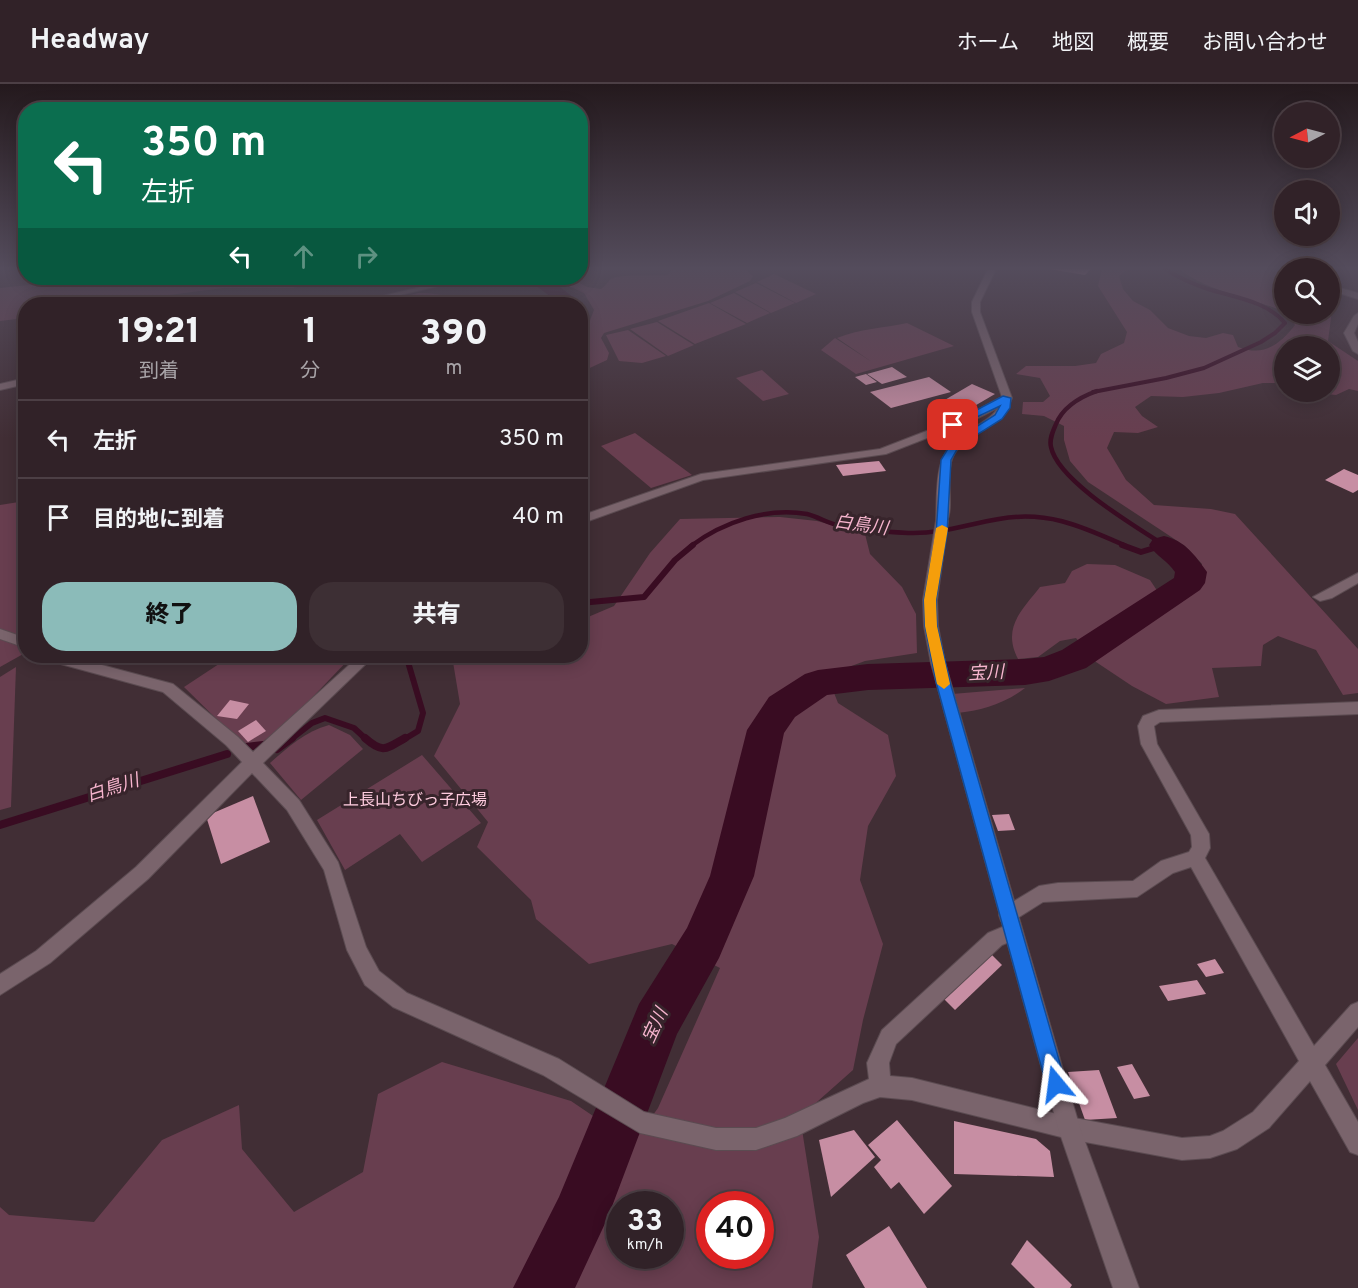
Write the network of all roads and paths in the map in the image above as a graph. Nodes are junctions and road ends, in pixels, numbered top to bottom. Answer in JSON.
{"nodes":[{"id":1,"x":981,"y":325,"type":"edge"},
{"id":2,"x":1356,"y":326,"type":"edge"},
{"id":3,"x":1358,"y":351,"type":"edge"},
{"id":4,"x":18,"y":383,"type":"edge"},
{"id":5,"x":0,"y":387,"type":"edge"},
{"id":6,"x":1007,"y":398,"type":"junction"},
{"id":7,"x":588,"y":517,"type":"edge"},
{"id":8,"x":1358,"y":577,"type":"edge"},
{"id":9,"x":1320,"y":597,"type":"dead end"},
{"id":10,"x":0,"y":634,"type":"edge"},
{"id":11,"x":18,"y":640,"type":"edge"},
{"id":12,"x":77,"y":663,"type":"edge"},
{"id":13,"x":359,"y":663,"type":"edge"},
{"id":14,"x":1358,"y":708,"type":"edge"},
{"id":15,"x":252,"y":763,"type":"junction"},
{"id":16,"x":1195,"y":858,"type":"junction"},
{"id":17,"x":1010,"y":924,"type":"junction"},
{"id":18,"x":0,"y":985,"type":"edge"},
{"id":19,"x":1358,"y":1012,"type":"edge"},
{"id":20,"x":1312,"y":1063,"type":"junction"},
{"id":21,"x":880,"y":1086,"type":"junction"},
{"id":22,"x":1069,"y":1128,"type":"junction"},
{"id":23,"x":1358,"y":1143,"type":"edge"},
{"id":24,"x":1126,"y":1288,"type":"edge"}],
"edges":[{"from":1,"to":6,"type":"street"},
{"from":2,"to":3,"type":"street"},
{"from":4,"to":5,"type":"street"},
{"from":6,"to":7,"type":"street"},
{"from":6,"to":17,"type":"street"},
{"from":8,"to":9,"type":"street"},
{"from":10,"to":11,"type":"street"},
{"from":12,"to":15,"type":"street"},
{"from":13,"to":15,"type":"street"},
{"from":14,"to":16,"type":"street"},
{"from":15,"to":18,"type":"street"},
{"from":15,"to":21,"type":"street"},
{"from":16,"to":17,"type":"street"},
{"from":16,"to":20,"type":"street"},
{"from":17,"to":21,"type":"street"},
{"from":17,"to":22,"type":"street"},
{"from":19,"to":20,"type":"street"},
{"from":20,"to":22,"type":"street"},
{"from":20,"to":23,"type":"street"},
{"from":21,"to":22,"type":"street"},
{"from":22,"to":24,"type":"street"}]}
